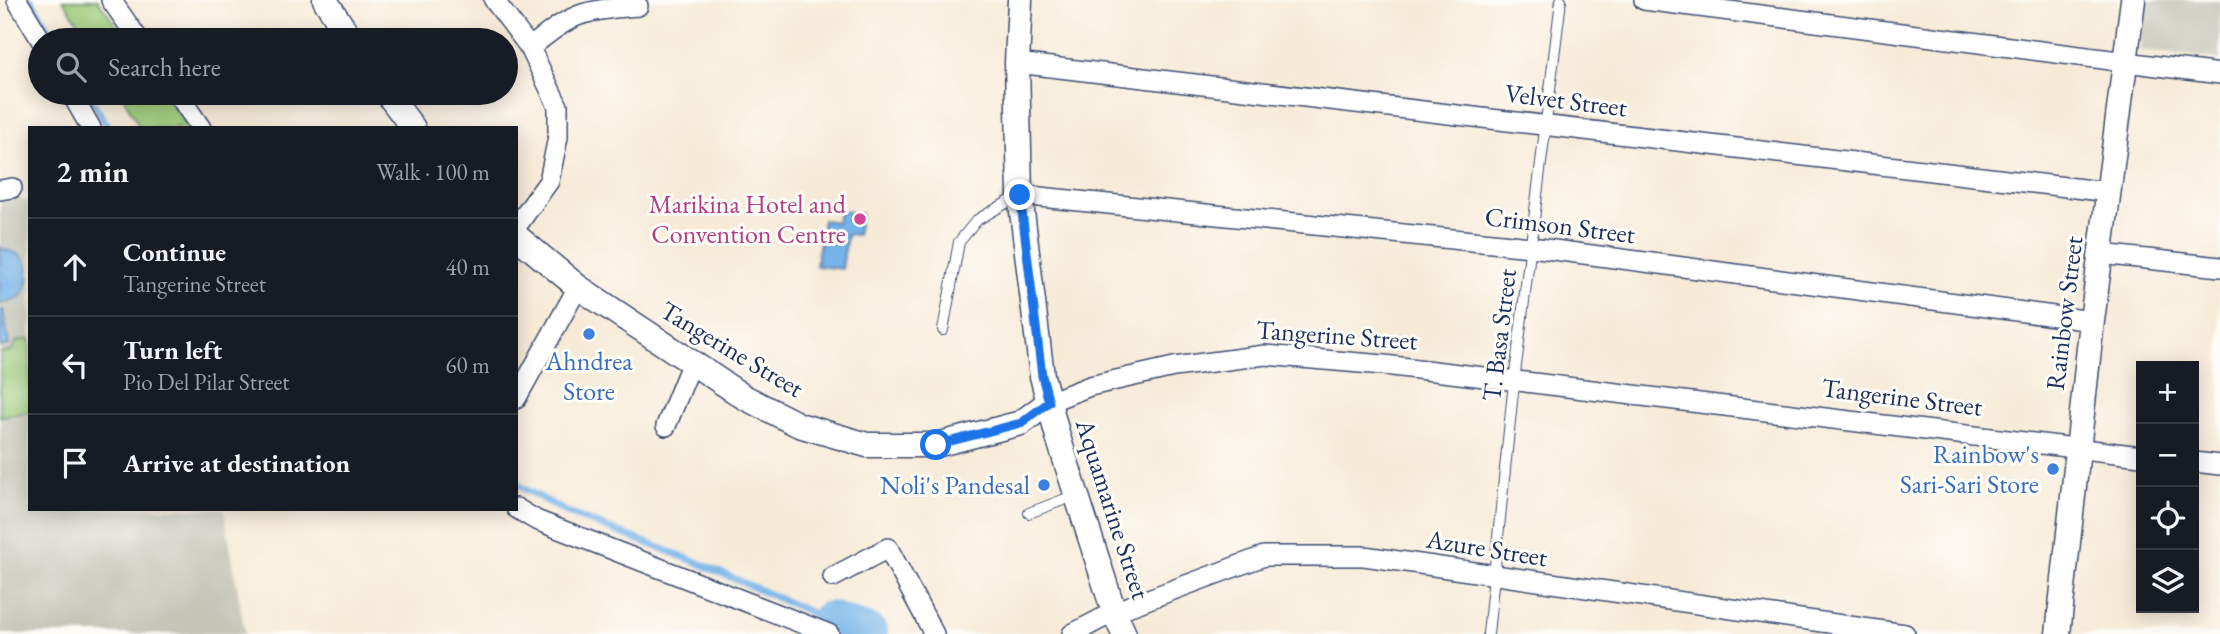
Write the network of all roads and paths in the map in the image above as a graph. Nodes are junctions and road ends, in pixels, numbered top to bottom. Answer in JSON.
{"nodes":[{"id":1,"x":17,"y":0,"type":"edge"},
{"id":2,"x":111,"y":0,"type":"edge"},
{"id":3,"x":325,"y":0,"type":"edge"},
{"id":4,"x":494,"y":0,"type":"edge"},
{"id":5,"x":1020,"y":0,"type":"edge"},
{"id":6,"x":1561,"y":0,"type":"edge"},
{"id":7,"x":1644,"y":0,"type":"edge"},
{"id":8,"x":2133,"y":0,"type":"edge"},
{"id":9,"x":638,"y":6,"type":"dead end"},
{"id":10,"x":34,"y":28,"type":"edge"},
{"id":11,"x":131,"y":28,"type":"edge"},
{"id":12,"x":343,"y":28,"type":"edge"},
{"id":13,"x":515,"y":28,"type":"edge"},
{"id":14,"x":518,"y":32,"type":"edge"},
{"id":15,"x":530,"y":48,"type":"junction"},
{"id":16,"x":1017,"y":62,"type":"junction"},
{"id":17,"x":2125,"y":62,"type":"junction"},
{"id":18,"x":2220,"y":74,"type":"edge"},
{"id":19,"x":78,"y":105,"type":"edge"},
{"id":20,"x":185,"y":105,"type":"edge"},
{"id":21,"x":396,"y":105,"type":"edge"},
{"id":22,"x":1546,"y":124,"type":"junction"},
{"id":23,"x":90,"y":126,"type":"edge"},
{"id":24,"x":200,"y":126,"type":"edge"},
{"id":25,"x":412,"y":126,"type":"edge"},
{"id":26,"x":2109,"y":192,"type":"junction"},
{"id":27,"x":1020,"y":195,"type":"junction"},
{"id":28,"x":518,"y":224,"type":"edge"},
{"id":29,"x":518,"y":238,"type":"edge"},
{"id":30,"x":1531,"y":247,"type":"junction"},
{"id":31,"x":2101,"y":254,"type":"junction"},
{"id":32,"x":2220,"y":268,"type":"edge"},
{"id":33,"x":578,"y":287,"type":"junction"},
{"id":34,"x":2092,"y":321,"type":"junction"},
{"id":35,"x":943,"y":330,"type":"dead end"},
{"id":36,"x":692,"y":362,"type":"junction"},
{"id":37,"x":1514,"y":382,"type":"junction"},
{"id":38,"x":518,"y":395,"type":"edge"},
{"id":39,"x":1049,"y":402,"type":"junction"},
{"id":40,"x":666,"y":426,"type":"dead end"},
{"id":41,"x":2077,"y":448,"type":"junction"},
{"id":42,"x":2136,"y":455,"type":"edge"},
{"id":43,"x":2199,"y":463,"type":"edge"},
{"id":44,"x":2220,"y":465,"type":"edge"},
{"id":45,"x":1076,"y":494,"type":"junction"},
{"id":46,"x":518,"y":509,"type":"edge"},
{"id":47,"x":1029,"y":513,"type":"dead end"},
{"id":48,"x":1494,"y":576,"type":"junction"},
{"id":49,"x":833,"y":577,"type":"dead end"},
{"id":50,"x":1119,"y":623,"type":"edge"},
{"id":51,"x":829,"y":634,"type":"edge"},
{"id":52,"x":934,"y":634,"type":"edge"},
{"id":53,"x":1072,"y":634,"type":"edge"},
{"id":54,"x":1488,"y":634,"type":"edge"},
{"id":55,"x":1905,"y":634,"type":"edge"},
{"id":56,"x":2057,"y":634,"type":"edge"}],
"edges":[{"from":1,"to":10,"type":"street"},
{"from":2,"to":11,"type":"street"},
{"from":3,"to":12,"type":"street"},
{"from":4,"to":13,"type":"street"},
{"from":5,"to":16,"type":"street","name":"Aquamarine Street"},
{"from":6,"to":22,"type":"lane","name":"T. Basa Street"},
{"from":7,"to":17,"type":"street"},
{"from":8,"to":17,"type":"street","name":"Rainbow Street"},
{"from":9,"to":15,"type":"street"},
{"from":14,"to":15,"type":"street"},
{"from":15,"to":28,"type":"street"},
{"from":16,"to":22,"type":"street","name":"Velvet Street"},
{"from":16,"to":27,"type":"street","name":"Aquamarine Street"},
{"from":17,"to":18,"type":"street"},
{"from":17,"to":26,"type":"street","name":"Rainbow Street"},
{"from":19,"to":23,"type":"street"},
{"from":20,"to":24,"type":"street"},
{"from":21,"to":25,"type":"street"},
{"from":22,"to":26,"type":"street","name":"Velvet Street"},
{"from":22,"to":30,"type":"lane","name":"T. Basa Street"},
{"from":26,"to":31,"type":"street","name":"Rainbow Street"},
{"from":27,"to":30,"type":"street","name":"Crimson Street"},
{"from":27,"to":35,"type":"lane"},
{"from":27,"to":39,"type":"street","name":"Aquamarine Street"},
{"from":29,"to":33,"type":"street","name":"Tangerine Street"},
{"from":30,"to":34,"type":"street","name":"Crimson Street"},
{"from":30,"to":37,"type":"lane","name":"T. Basa Street"},
{"from":31,"to":32,"type":"street"},
{"from":31,"to":34,"type":"street","name":"Rainbow Street"},
{"from":33,"to":36,"type":"street","name":"Tangerine Street"},
{"from":33,"to":38,"type":"street"},
{"from":34,"to":41,"type":"street","name":"Rainbow Street"},
{"from":36,"to":39,"type":"street","name":"Tangerine Street"},
{"from":36,"to":40,"type":"street"},
{"from":37,"to":39,"type":"street","name":"Tangerine Street"},
{"from":37,"to":41,"type":"street","name":"Tangerine Street"},
{"from":37,"to":48,"type":"lane","name":"T. Basa Street"},
{"from":39,"to":45,"type":"street","name":"Aquamarine Street"},
{"from":41,"to":42,"type":"street","name":"Tangerine Street"},
{"from":41,"to":56,"type":"street","name":"Rainbow Street"},
{"from":43,"to":44,"type":"street"},
{"from":45,"to":47,"type":"lane"},
{"from":45,"to":50,"type":"street","name":"Aquamarine Street"},
{"from":46,"to":51,"type":"street"},
{"from":48,"to":50,"type":"street","name":"Azure Street"},
{"from":48,"to":54,"type":"lane","name":"T. Basa Street"},
{"from":48,"to":55,"type":"street","name":"Azure Street"},
{"from":49,"to":52,"type":"street"},
{"from":50,"to":53,"type":"street","name":"Azure Street"}]}
